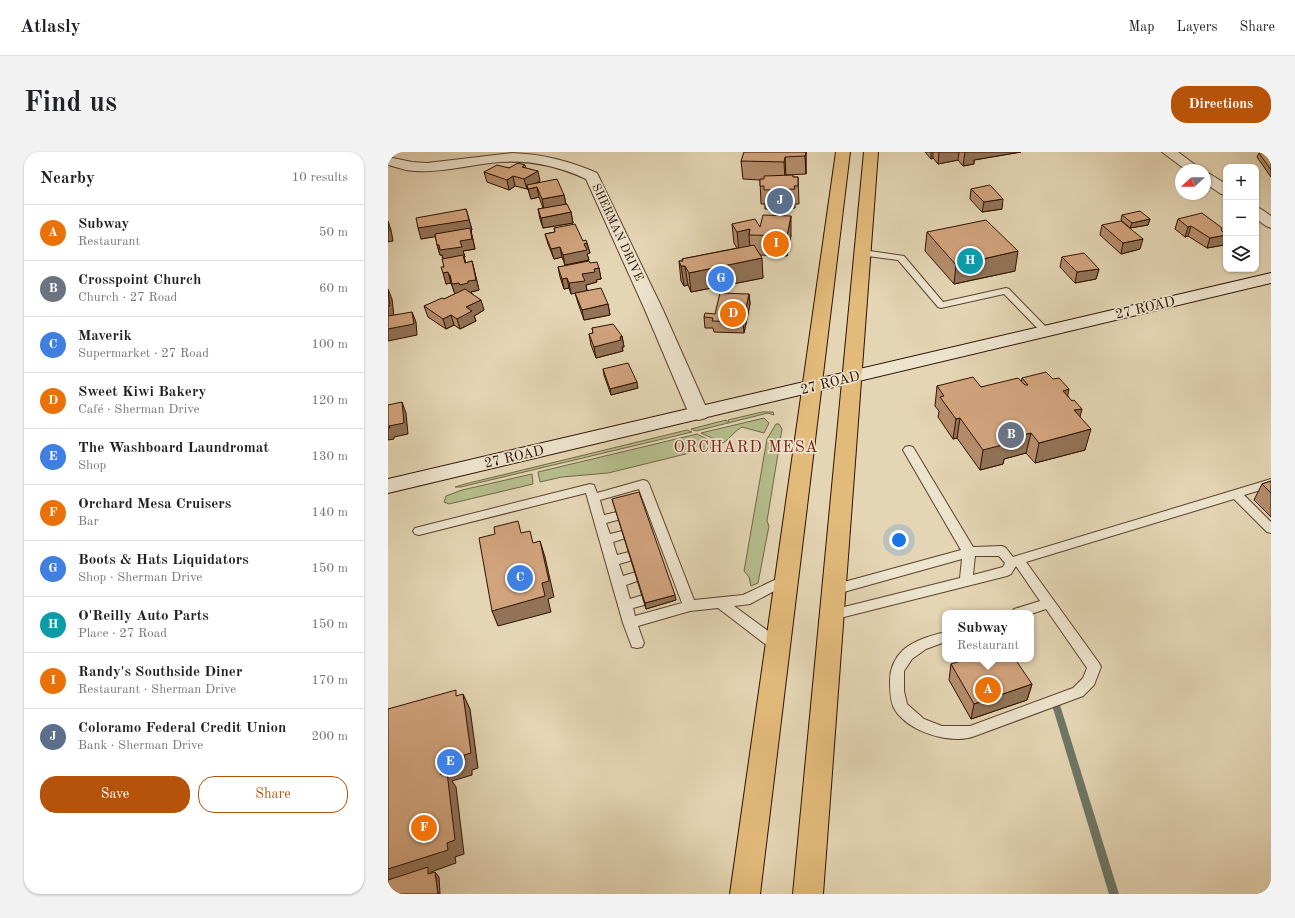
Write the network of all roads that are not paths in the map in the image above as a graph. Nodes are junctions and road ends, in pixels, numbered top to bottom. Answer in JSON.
{"nodes":[{"id":1,"x":535,"y":152,"type":"edge"},
{"id":2,"x":843,"y":152,"type":"edge"},
{"id":3,"x":871,"y":152,"type":"edge"},
{"id":4,"x":879,"y":152,"type":"edge"},
{"id":5,"x":1169,"y":152,"type":"edge"},
{"id":6,"x":511,"y":157,"type":"junction"},
{"id":7,"x":388,"y":160,"type":"edge"},
{"id":8,"x":1186,"y":164,"type":"edge"},
{"id":9,"x":1211,"y":181,"type":"edge"},
{"id":10,"x":1223,"y":189,"type":"edge"},
{"id":11,"x":868,"y":191,"type":"junction"},
{"id":12,"x":1259,"y":214,"type":"edge"},
{"id":13,"x":1271,"y":223,"type":"edge"},
{"id":14,"x":863,"y":253,"type":"junction"},
{"id":15,"x":1271,"y":278,"type":"edge"},
{"id":16,"x":1045,"y":331,"type":"junction"},
{"id":17,"x":852,"y":377,"type":"junction"},
{"id":18,"x":812,"y":386,"type":"junction"},
{"id":19,"x":699,"y":414,"type":"junction"},
{"id":20,"x":909,"y":450,"type":"dead end"},
{"id":21,"x":1271,"y":484,"type":"edge"},
{"id":22,"x":388,"y":486,"type":"edge"},
{"id":23,"x":1236,"y":494,"type":"junction"},
{"id":24,"x":593,"y":498,"type":"junction"},
{"id":25,"x":617,"y":516,"type":"edge"},
{"id":26,"x":599,"y":520,"type":"junction"},
{"id":27,"x":1271,"y":529,"type":"edge"},
{"id":28,"x":419,"y":531,"type":"dead end"},
{"id":29,"x":622,"y":535,"type":"edge"},
{"id":30,"x":605,"y":540,"type":"junction"},
{"id":31,"x":969,"y":552,"type":"junction"},
{"id":32,"x":629,"y":556,"type":"edge"},
{"id":33,"x":1015,"y":561,"type":"junction"},
{"id":34,"x":612,"y":562,"type":"junction"},
{"id":35,"x":636,"y":577,"type":"edge"},
{"id":36,"x":788,"y":580,"type":"junction"},
{"id":37,"x":966,"y":581,"type":"junction"},
{"id":38,"x":618,"y":582,"type":"junction"},
{"id":39,"x":643,"y":600,"type":"edge"},
{"id":40,"x":719,"y":602,"type":"junction"},
{"id":41,"x":833,"y":602,"type":"junction"},
{"id":42,"x":1049,"y":603,"type":"junction"},
{"id":43,"x":625,"y":605,"type":"junction"},
{"id":44,"x":690,"y":606,"type":"junction"},
{"id":45,"x":1028,"y":610,"type":"edge"},
{"id":46,"x":630,"y":623,"type":"junction"},
{"id":47,"x":942,"y":638,"type":"edge"},
{"id":48,"x":637,"y":643,"type":"dead end"},
{"id":49,"x":778,"y":646,"type":"junction"},
{"id":50,"x":745,"y":894,"type":"edge"},
{"id":51,"x":808,"y":894,"type":"edge"}],
"edges":[{"from":1,"to":6,"type":"street"},
{"from":2,"to":18,"type":"highway"},
{"from":3,"to":11,"type":"highway"},
{"from":4,"to":11,"type":"highway"},
{"from":5,"to":8,"type":"street"},
{"from":6,"to":7,"type":"street","name":"SHERMAN DRIVE"},
{"from":6,"to":19,"type":"street","name":"SHERMAN DRIVE"},
{"from":9,"to":10,"type":"street"},
{"from":11,"to":14,"type":"highway"},
{"from":12,"to":13,"type":"street"},
{"from":14,"to":16,"type":"lane"},
{"from":14,"to":17,"type":"highway"},
{"from":15,"to":16,"type":"street","name":"27 ROAD"},
{"from":16,"to":17,"type":"street","name":"27 ROAD"},
{"from":17,"to":18,"type":"street","name":"27 ROAD"},
{"from":17,"to":41,"type":"highway"},
{"from":18,"to":19,"type":"street","name":"27 ROAD"},
{"from":18,"to":36,"type":"highway"},
{"from":19,"to":22,"type":"street","name":"27 ROAD"},
{"from":20,"to":31,"type":"lane"},
{"from":21,"to":23,"type":"lane"},
{"from":23,"to":27,"type":"lane"},
{"from":23,"to":33,"type":"lane"},
{"from":24,"to":26,"type":"lane"},
{"from":24,"to":28,"type":"lane"},
{"from":24,"to":44,"type":"lane"},
{"from":25,"to":26,"type":"lane"},
{"from":26,"to":30,"type":"lane"},
{"from":29,"to":30,"type":"lane"},
{"from":30,"to":34,"type":"lane"},
{"from":31,"to":33,"type":"lane"},
{"from":31,"to":37,"type":"lane"},
{"from":31,"to":41,"type":"lane"},
{"from":32,"to":34,"type":"lane"},
{"from":33,"to":37,"type":"lane"},
{"from":33,"to":42,"type":"lane"},
{"from":34,"to":38,"type":"lane"},
{"from":35,"to":38,"type":"lane"},
{"from":36,"to":40,"type":"lane"},
{"from":36,"to":49,"type":"highway"},
{"from":37,"to":41,"type":"lane"},
{"from":38,"to":43,"type":"lane"},
{"from":39,"to":43,"type":"lane"},
{"from":40,"to":44,"type":"lane"},
{"from":40,"to":49,"type":"lane"},
{"from":41,"to":51,"type":"highway"},
{"from":42,"to":45,"type":"lane"},
{"from":42,"to":47,"type":"lane"},
{"from":43,"to":46,"type":"lane"},
{"from":44,"to":46,"type":"lane"},
{"from":46,"to":48,"type":"lane"},
{"from":49,"to":50,"type":"highway"}]}
